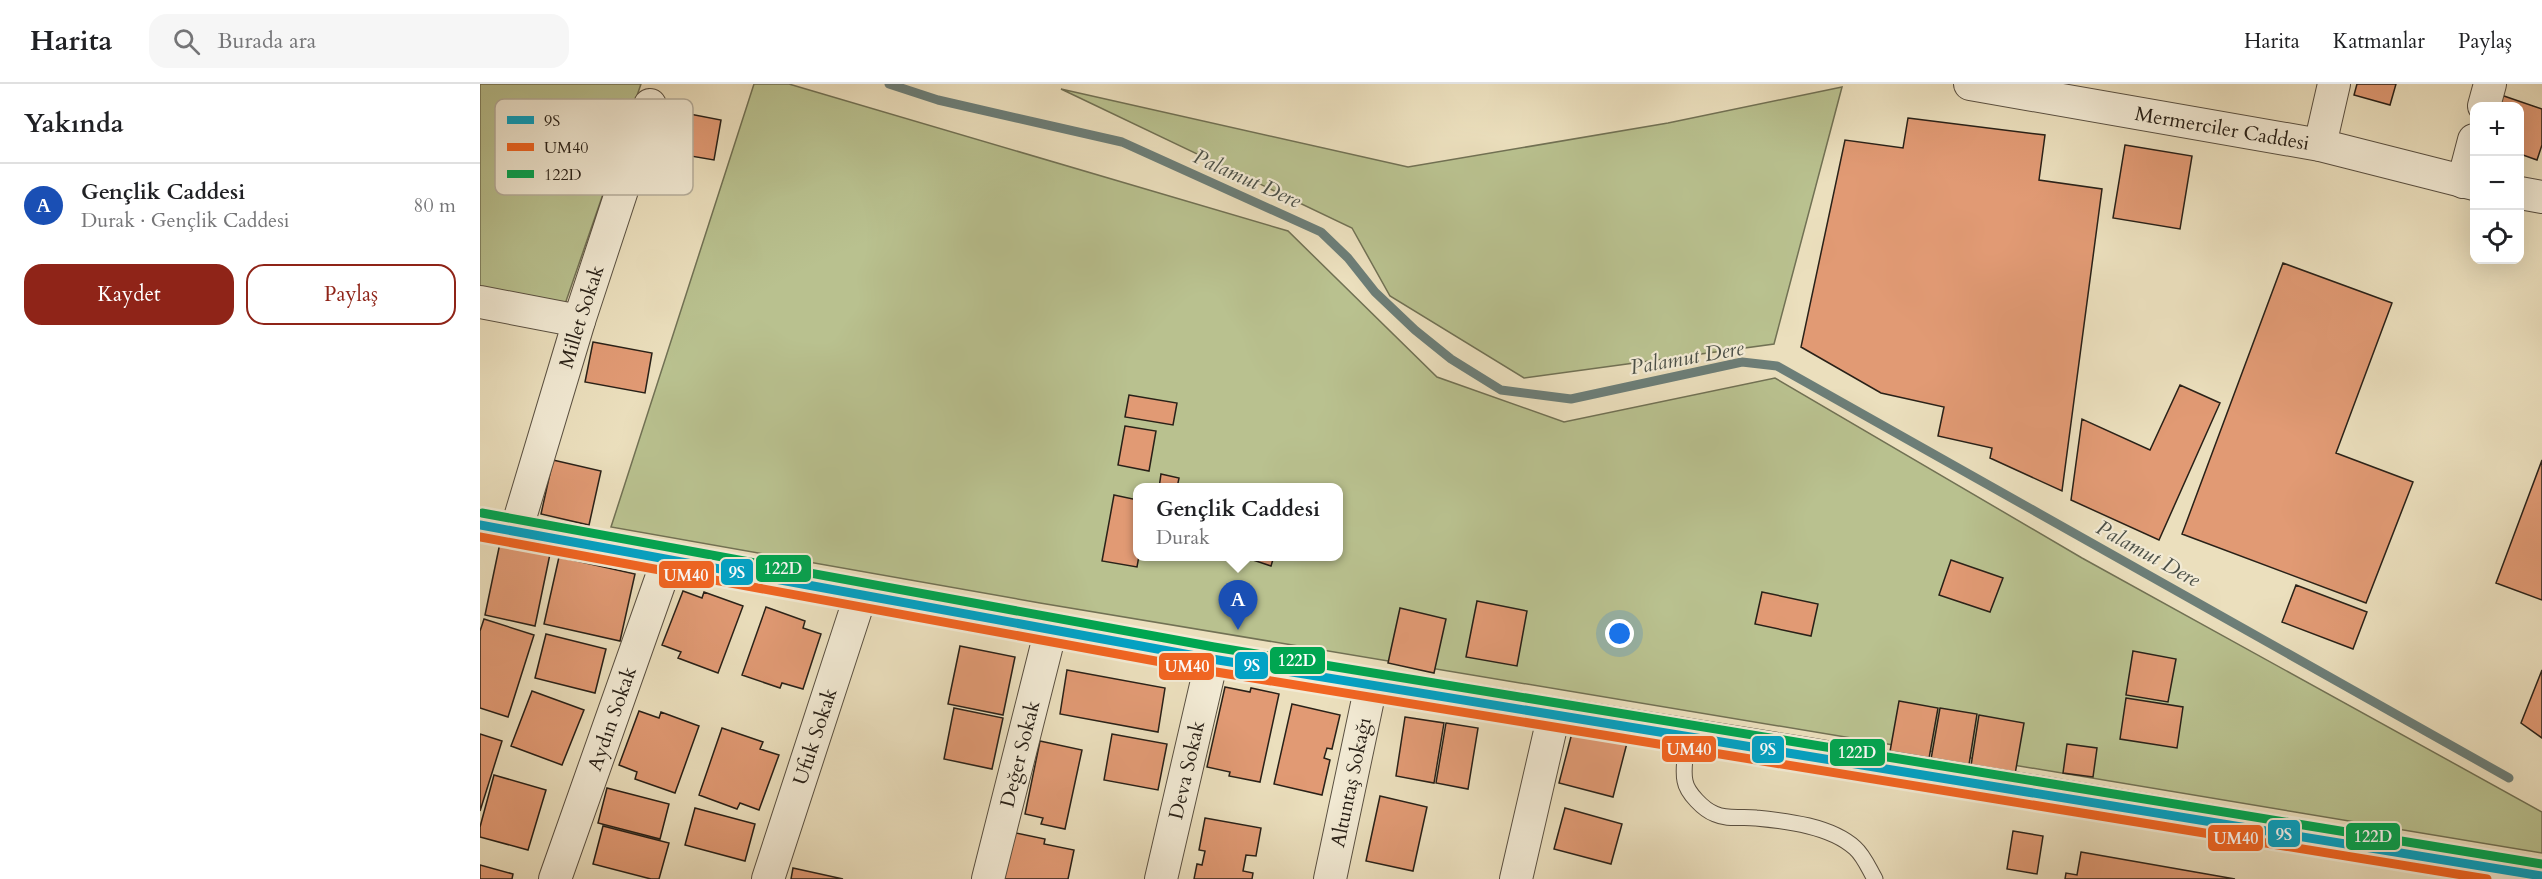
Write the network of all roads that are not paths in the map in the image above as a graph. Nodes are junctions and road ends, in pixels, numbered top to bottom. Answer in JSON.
{"nodes":[{"id":1,"x":1970,"y":84,"type":"edge"},
{"id":2,"x":2334,"y":84,"type":"edge"},
{"id":3,"x":2490,"y":84,"type":"edge"},
{"id":4,"x":2485,"y":102,"type":"edge"},
{"id":5,"x":2320,"y":145,"type":"junction"},
{"id":6,"x":2473,"y":156,"type":"edge"},
{"id":7,"x":2469,"y":183,"type":"edge"},
{"id":8,"x":2524,"y":194,"type":"edge"},
{"id":9,"x":620,"y":195,"type":"edge"},
{"id":10,"x":2542,"y":197,"type":"edge"},
{"id":11,"x":480,"y":302,"type":"edge"},
{"id":12,"x":579,"y":321,"type":"junction"},
{"id":13,"x":480,"y":525,"type":"edge"},
{"id":14,"x":516,"y":531,"type":"junction"},
{"id":15,"x":668,"y":560,"type":"junction"},
{"id":16,"x":861,"y":594,"type":"junction"},
{"id":17,"x":1051,"y":629,"type":"junction"},
{"id":18,"x":1212,"y":659,"type":"junction"},
{"id":19,"x":1371,"y":685,"type":"junction"},
{"id":20,"x":1554,"y":714,"type":"junction"},
{"id":21,"x":1688,"y":735,"type":"junction"},
{"id":22,"x":2542,"y":876,"type":"edge"},
{"id":23,"x":555,"y":879,"type":"edge"},
{"id":24,"x":768,"y":879,"type":"edge"},
{"id":25,"x":988,"y":879,"type":"edge"},
{"id":26,"x":1161,"y":879,"type":"edge"},
{"id":27,"x":1330,"y":879,"type":"edge"},
{"id":28,"x":1516,"y":879,"type":"edge"},
{"id":29,"x":1875,"y":879,"type":"edge"}],
"edges":[{"from":1,"to":5,"type":"street","name":"Mermerciler Caddesi"},
{"from":2,"to":5,"type":"street"},
{"from":3,"to":4,"type":"street"},
{"from":5,"to":7,"type":"street","name":"Mermerciler Caddesi"},
{"from":6,"to":7,"type":"street"},
{"from":8,"to":10,"type":"street"},
{"from":9,"to":12,"type":"street","name":"Millet Sokak"},
{"from":11,"to":12,"type":"street"},
{"from":12,"to":14,"type":"street","name":"Millet Sokak"},
{"from":13,"to":14,"type":"main road"},
{"from":14,"to":15,"type":"main road"},
{"from":15,"to":16,"type":"main road"},
{"from":15,"to":23,"type":"street","name":"Aydın Sokak"},
{"from":16,"to":17,"type":"main road"},
{"from":16,"to":24,"type":"street","name":"Ufuk Sokak"},
{"from":17,"to":18,"type":"main road"},
{"from":17,"to":25,"type":"street","name":"Değer Sokak"},
{"from":18,"to":19,"type":"main road"},
{"from":18,"to":26,"type":"street","name":"Deva Sokak"},
{"from":19,"to":20,"type":"main road"},
{"from":19,"to":27,"type":"street","name":"Altuntaş Sokağı"},
{"from":20,"to":21,"type":"main road"},
{"from":20,"to":28,"type":"street"},
{"from":21,"to":22,"type":"main road"},
{"from":21,"to":29,"type":"lane"}]}
